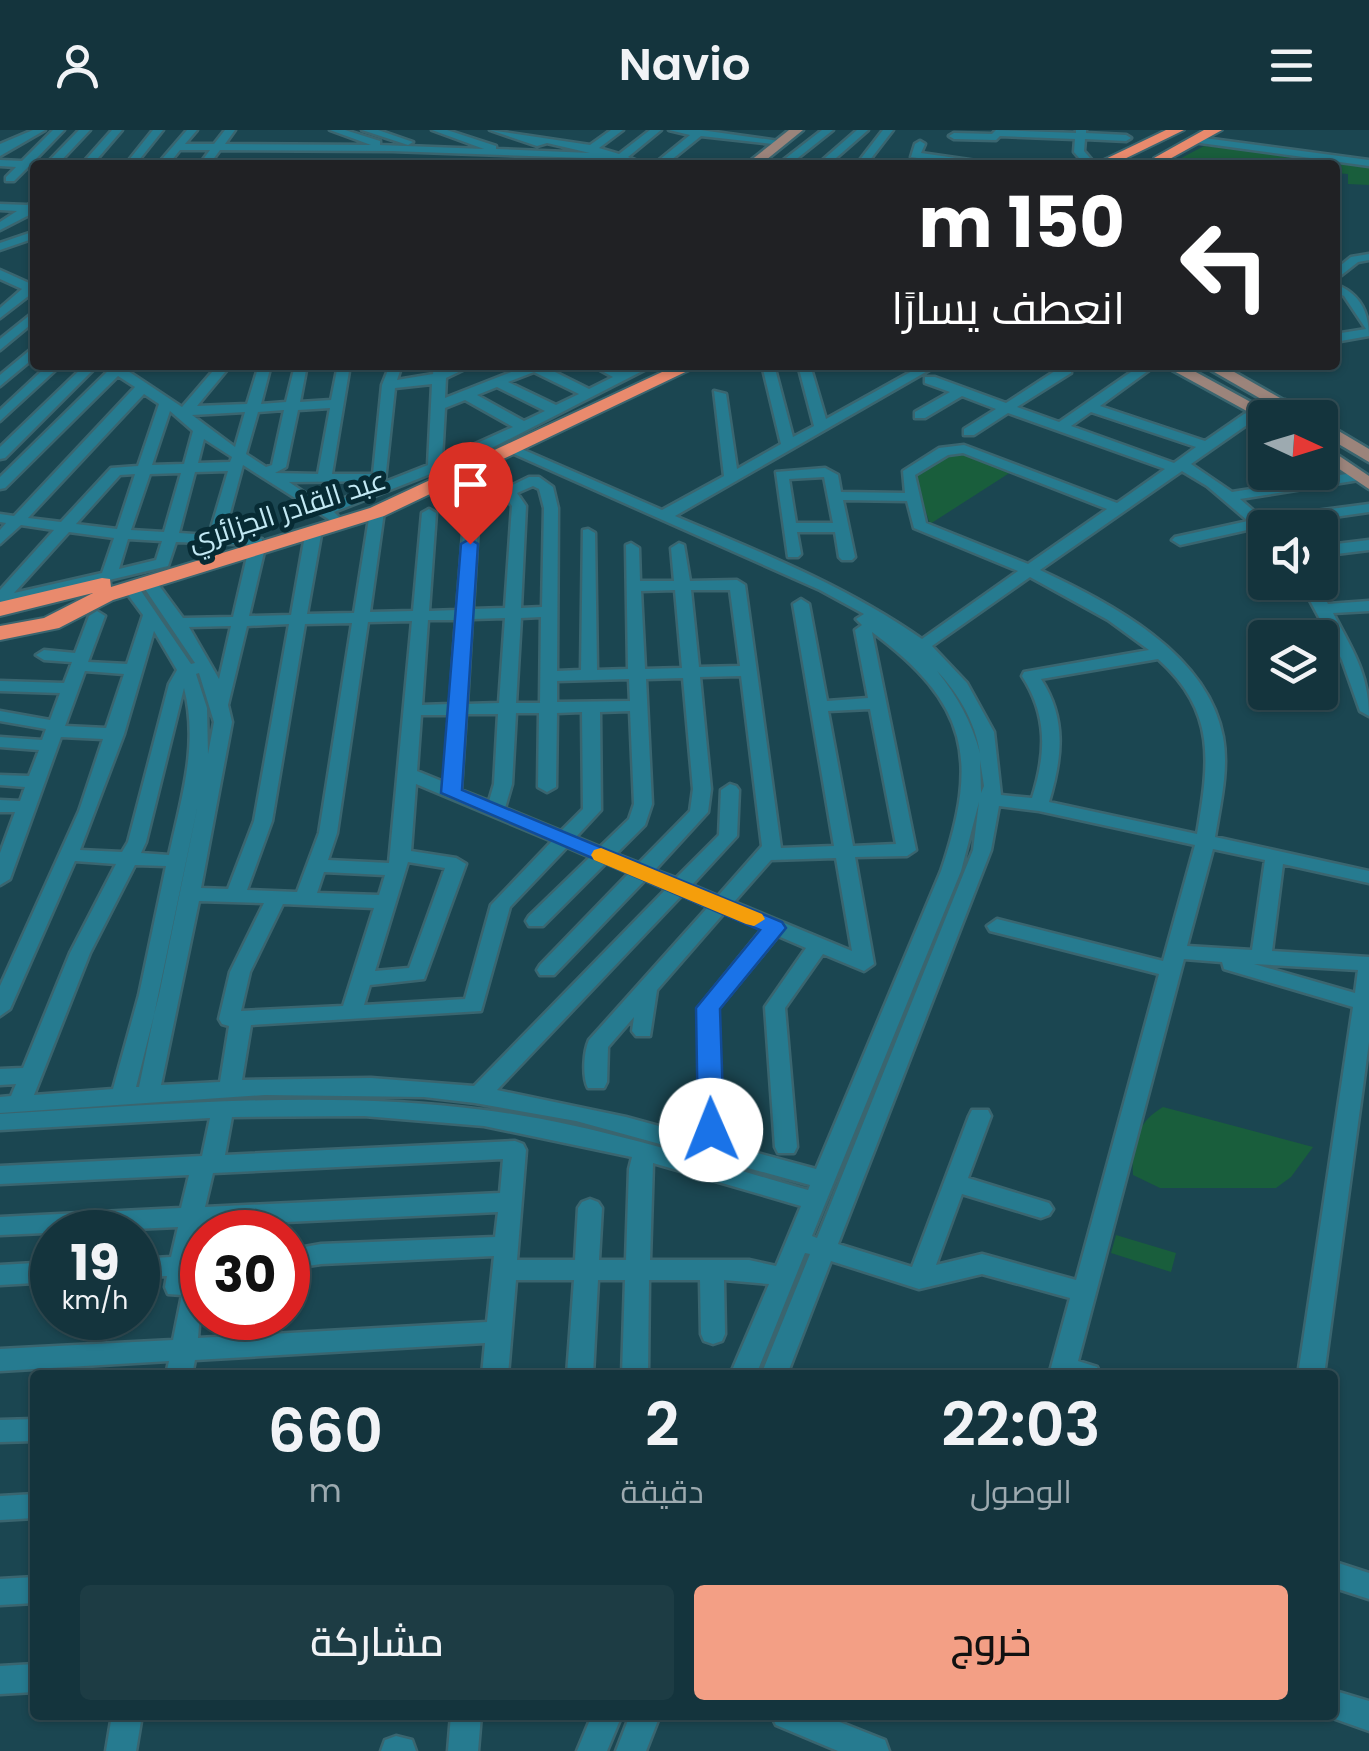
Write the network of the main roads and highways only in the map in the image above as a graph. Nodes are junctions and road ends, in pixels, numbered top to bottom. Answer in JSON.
{"nodes":[{"id":1,"x":796,"y":130,"type":"edge"},
{"id":2,"x":1167,"y":133,"type":"edge"},
{"id":3,"x":1208,"y":134,"type":"edge"},
{"id":4,"x":758,"y":160,"type":"edge"},
{"id":5,"x":1110,"y":160,"type":"edge"},
{"id":6,"x":1156,"y":160,"type":"edge"},
{"id":7,"x":655,"y":370,"type":"edge"},
{"id":8,"x":680,"y":370,"type":"edge"},
{"id":9,"x":1180,"y":370,"type":"edge"},
{"id":10,"x":1220,"y":370,"type":"edge"},
{"id":11,"x":1277,"y":400,"type":"edge"},
{"id":12,"x":1248,"y":404,"type":"edge"},
{"id":13,"x":1338,"y":438,"type":"edge"},
{"id":14,"x":1369,"y":458,"type":"edge"},
{"id":15,"x":1338,"y":461,"type":"edge"},
{"id":16,"x":1364,"y":480,"type":"edge"},
{"id":17,"x":256,"y":547,"type":"junction"},
{"id":18,"x":0,"y":603,"type":"edge"},
{"id":19,"x":60,"y":606,"type":"junction"},
{"id":20,"x":0,"y":633,"type":"edge"}],
"edges":[{"from":1,"to":4,"type":"main road"},
{"from":2,"to":5,"type":"highway"},
{"from":3,"to":6,"type":"highway"},
{"from":7,"to":17,"type":"highway","name":"عبد القادر الجزائري"},
{"from":8,"to":17,"type":"highway","name":"عبد القادر الجزائري"},
{"from":9,"to":12,"type":"main road"},
{"from":10,"to":11,"type":"main road"},
{"from":13,"to":14,"type":"main road"},
{"from":15,"to":16,"type":"main road"},
{"from":17,"to":19,"type":"highway","name":"عبد القادر الجزائري"},
{"from":17,"to":19,"type":"highway","name":"عبد القادر الجزائري"},
{"from":18,"to":19,"type":"highway","name":"عبد القادر الجزائري"},
{"from":19,"to":20,"type":"highway","name":"عبد القادر الجزائري"}]}
